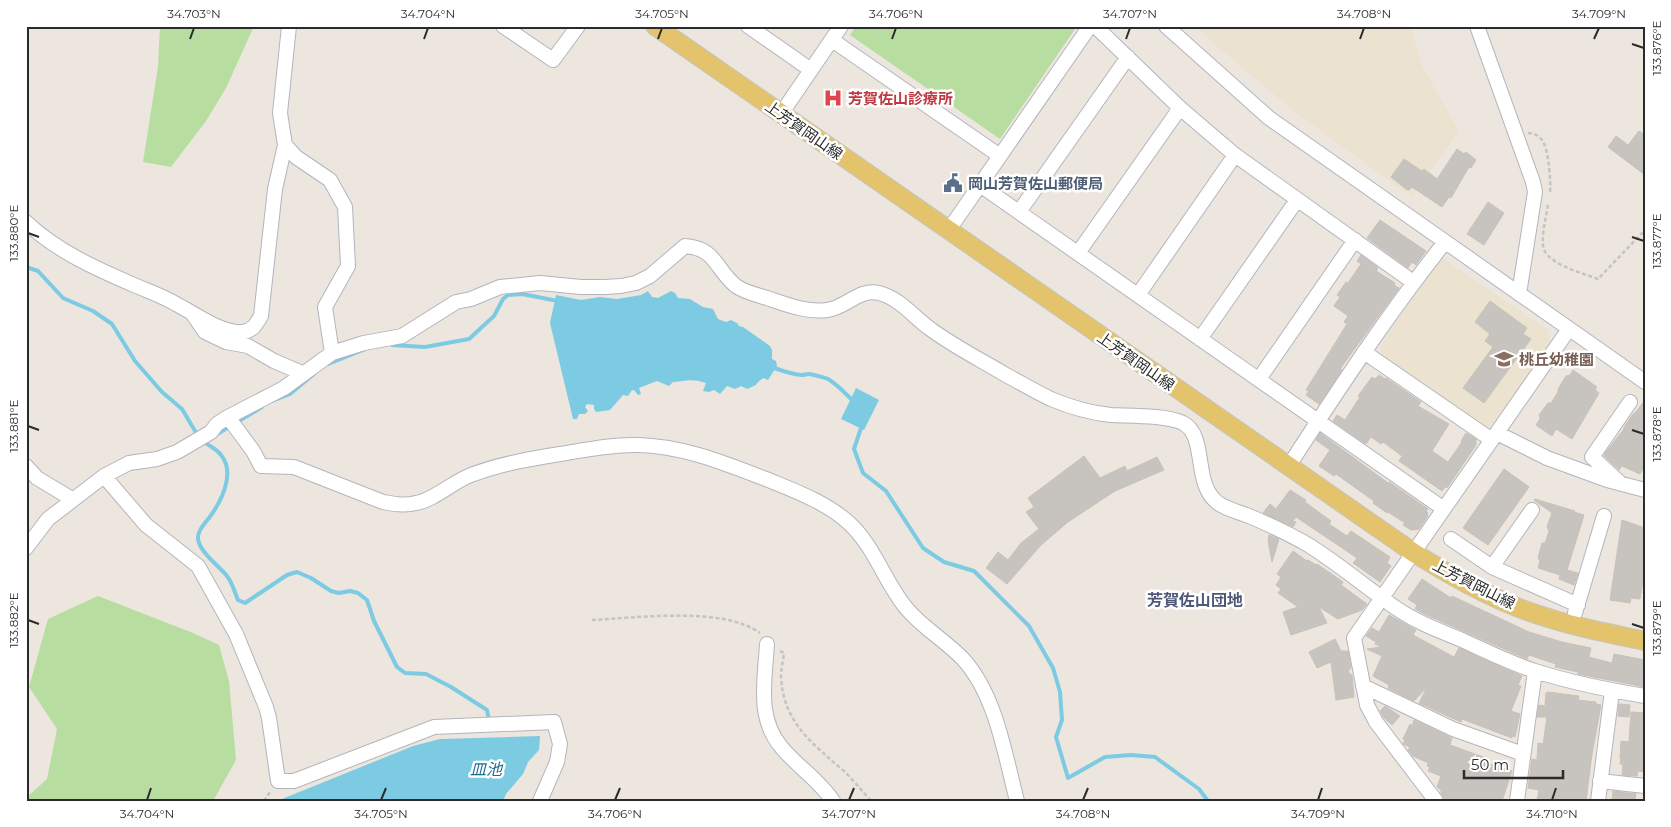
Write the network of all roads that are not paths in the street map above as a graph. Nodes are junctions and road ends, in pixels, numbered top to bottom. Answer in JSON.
{"nodes":[{"id":1,"x":288,"y":26,"type":"edge"},
{"id":2,"x":503,"y":26,"type":"edge"},
{"id":3,"x":578,"y":26,"type":"edge"},
{"id":4,"x":655,"y":26,"type":"edge"},
{"id":5,"x":841,"y":26,"type":"edge"},
{"id":6,"x":1090,"y":26,"type":"edge"},
{"id":7,"x":1095,"y":26,"type":"edge"},
{"id":8,"x":1166,"y":26,"type":"edge"},
{"id":9,"x":1477,"y":26,"type":"edge"},
{"id":10,"x":752,"y":27,"type":"edge"},
{"id":11,"x":832,"y":40,"type":"junction"},
{"id":12,"x":1128,"y":57,"type":"junction"},
{"id":13,"x":811,"y":70,"type":"junction"},
{"id":14,"x":1180,"y":108,"type":"junction"},
{"id":15,"x":781,"y":114,"type":"junction"},
{"id":16,"x":285,"y":145,"type":"junction"},
{"id":17,"x":1234,"y":155,"type":"junction"},
{"id":18,"x":1000,"y":156,"type":"junction"},
{"id":19,"x":980,"y":185,"type":"junction"},
{"id":20,"x":1297,"y":200,"type":"junction"},
{"id":21,"x":1019,"y":212,"type":"junction"},
{"id":22,"x":26,"y":222,"type":"edge"},
{"id":23,"x":948,"y":231,"type":"junction"},
{"id":24,"x":1355,"y":240,"type":"junction"},
{"id":25,"x":1445,"y":242,"type":"junction"},
{"id":26,"x":1078,"y":253,"type":"junction"},
{"id":27,"x":1413,"y":282,"type":"junction"},
{"id":28,"x":1519,"y":294,"type":"junction"},
{"id":29,"x":1138,"y":295,"type":"junction"},
{"id":30,"x":192,"y":314,"type":"junction"},
{"id":31,"x":1569,"y":329,"type":"junction"},
{"id":32,"x":1200,"y":338,"type":"junction"},
{"id":33,"x":1364,"y":352,"type":"junction"},
{"id":34,"x":332,"y":353,"type":"junction"},
{"id":35,"x":302,"y":373,"type":"junction"},
{"id":36,"x":1259,"y":379,"type":"junction"},
{"id":37,"x":1645,"y":382,"type":"edge"},
{"id":38,"x":1630,"y":402,"type":"dead end"},
{"id":39,"x":1318,"y":420,"type":"junction"},
{"id":40,"x":231,"y":422,"type":"junction"},
{"id":41,"x":1494,"y":436,"type":"junction"},
{"id":42,"x":26,"y":466,"type":"edge"},
{"id":43,"x":1288,"y":467,"type":"junction"},
{"id":44,"x":104,"y":476,"type":"junction"},
{"id":45,"x":1620,"y":483,"type":"junction"},
{"id":46,"x":1645,"y":490,"type":"edge"},
{"id":47,"x":72,"y":499,"type":"junction"},
{"id":48,"x":1444,"y":509,"type":"junction"},
{"id":49,"x":1532,"y":510,"type":"dead end"},
{"id":50,"x":1604,"y":516,"type":"dead end"},
{"id":51,"x":1451,"y":539,"type":"dead end"},
{"id":52,"x":26,"y":548,"type":"edge"},
{"id":53,"x":1414,"y":553,"type":"junction"},
{"id":54,"x":1492,"y":567,"type":"junction"},
{"id":55,"x":1382,"y":597,"type":"junction"},
{"id":56,"x":1578,"y":605,"type":"junction"},
{"id":57,"x":1572,"y":625,"type":"junction"},
{"id":58,"x":1645,"y":641,"type":"edge"},
{"id":59,"x":768,"y":644,"type":"road end"},
{"id":60,"x":1535,"y":671,"type":"junction"},
{"id":61,"x":1363,"y":686,"type":"junction"},
{"id":62,"x":1612,"y":691,"type":"junction"},
{"id":63,"x":1645,"y":696,"type":"edge"},
{"id":64,"x":1523,"y":754,"type":"junction"},
{"id":65,"x":1600,"y":781,"type":"junction"},
{"id":66,"x":1645,"y":786,"type":"edge"},
{"id":67,"x":540,"y":801,"type":"edge"},
{"id":68,"x":833,"y":801,"type":"edge"},
{"id":69,"x":1018,"y":801,"type":"edge"},
{"id":70,"x":1436,"y":801,"type":"edge"},
{"id":71,"x":1517,"y":801,"type":"edge"},
{"id":72,"x":1598,"y":801,"type":"edge"}],
"edges":[{"from":1,"to":16,"type":"street"},
{"from":2,"to":3,"type":"street"},
{"from":4,"to":15,"type":"main road","name":"上芳賀岡山線"},
{"from":5,"to":11,"type":"street"},
{"from":6,"to":18,"type":"street"},
{"from":7,"to":12,"type":"street"},
{"from":8,"to":25,"type":"street"},
{"from":9,"to":28,"type":"street"},
{"from":10,"to":13,"type":"street"},
{"from":11,"to":13,"type":"street"},
{"from":11,"to":18,"type":"street"},
{"from":12,"to":14,"type":"street"},
{"from":12,"to":21,"type":"street"},
{"from":13,"to":15,"type":"street"},
{"from":14,"to":17,"type":"street"},
{"from":14,"to":26,"type":"street"},
{"from":15,"to":23,"type":"main road","name":"上芳賀岡山線"},
{"from":16,"to":30,"type":"street"},
{"from":16,"to":34,"type":"street"},
{"from":17,"to":20,"type":"street"},
{"from":17,"to":29,"type":"street"},
{"from":18,"to":19,"type":"street"},
{"from":19,"to":21,"type":"street"},
{"from":19,"to":23,"type":"street"},
{"from":20,"to":24,"type":"street"},
{"from":20,"to":32,"type":"street"},
{"from":21,"to":26,"type":"street"},
{"from":22,"to":30,"type":"street"},
{"from":23,"to":43,"type":"main road","name":"上芳賀岡山線"},
{"from":24,"to":27,"type":"street"},
{"from":24,"to":36,"type":"street"},
{"from":25,"to":27,"type":"street"},
{"from":25,"to":28,"type":"street"},
{"from":26,"to":29,"type":"street"},
{"from":27,"to":33,"type":"street"},
{"from":28,"to":31,"type":"street"},
{"from":29,"to":32,"type":"street"},
{"from":30,"to":35,"type":"street"},
{"from":31,"to":37,"type":"street"},
{"from":31,"to":41,"type":"street"},
{"from":32,"to":36,"type":"street"},
{"from":33,"to":39,"type":"street"},
{"from":33,"to":41,"type":"street"},
{"from":34,"to":35,"type":"street"},
{"from":34,"to":55,"type":"street"},
{"from":35,"to":40,"type":"street"},
{"from":36,"to":39,"type":"street"},
{"from":38,"to":45,"type":"street"},
{"from":39,"to":43,"type":"street"},
{"from":39,"to":48,"type":"street"},
{"from":40,"to":44,"type":"street"},
{"from":40,"to":69,"type":"street"},
{"from":41,"to":45,"type":"street"},
{"from":41,"to":48,"type":"street"},
{"from":42,"to":47,"type":"street"},
{"from":43,"to":53,"type":"main road","name":"上芳賀岡山線"},
{"from":44,"to":47,"type":"street"},
{"from":44,"to":67,"type":"street"},
{"from":45,"to":46,"type":"street"},
{"from":47,"to":52,"type":"street"},
{"from":48,"to":53,"type":"street"},
{"from":49,"to":54,"type":"street"},
{"from":50,"to":56,"type":"street"},
{"from":51,"to":54,"type":"street"},
{"from":53,"to":55,"type":"street"},
{"from":53,"to":57,"type":"main road","name":"上芳賀岡山線"},
{"from":54,"to":56,"type":"street"},
{"from":55,"to":60,"type":"street"},
{"from":55,"to":61,"type":"street"},
{"from":56,"to":57,"type":"street"},
{"from":57,"to":58,"type":"main road","name":"上芳賀岡山線"},
{"from":59,"to":68,"type":"street"},
{"from":60,"to":62,"type":"street"},
{"from":60,"to":64,"type":"street"},
{"from":61,"to":64,"type":"street"},
{"from":61,"to":70,"type":"street"},
{"from":62,"to":63,"type":"street"},
{"from":62,"to":65,"type":"street"},
{"from":64,"to":71,"type":"street"},
{"from":65,"to":66,"type":"street"},
{"from":65,"to":72,"type":"street"}]}
